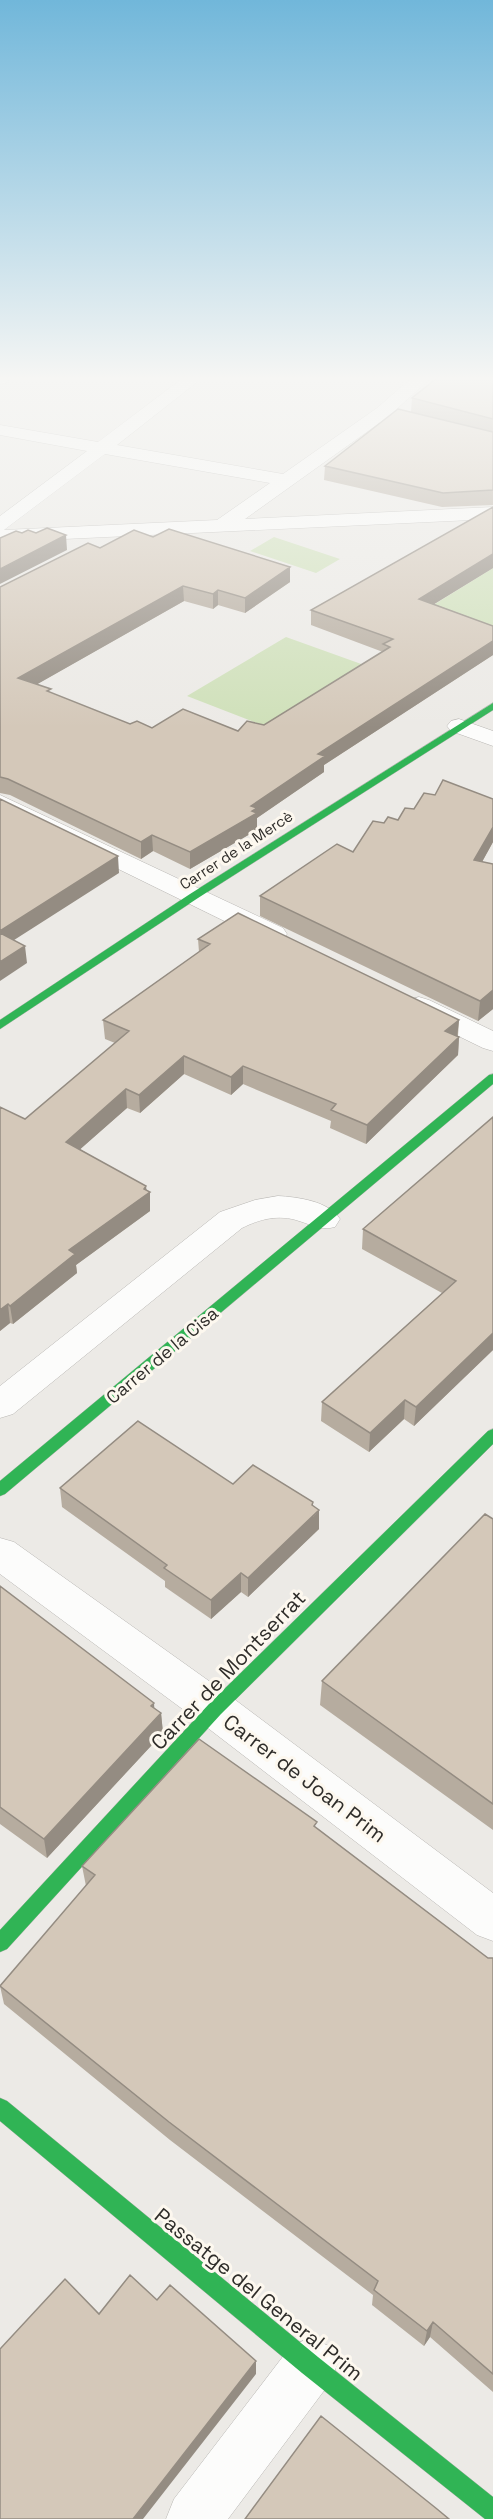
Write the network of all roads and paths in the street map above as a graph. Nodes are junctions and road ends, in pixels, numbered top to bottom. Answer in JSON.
{"nodes":[{"id":1,"x":42,"y":493,"type":"edge"},
{"id":2,"x":268,"y":493,"type":"edge"},
{"id":3,"x":493,"y":513,"type":"edge"},
{"id":4,"x":0,"y":525,"type":"edge"},
{"id":5,"x":223,"y":525,"type":"junction"},
{"id":6,"x":129,"y":530,"type":"junction"},
{"id":7,"x":0,"y":536,"type":"edge"},
{"id":8,"x":89,"y":550,"type":"edge"},
{"id":9,"x":493,"y":706,"type":"edge"},
{"id":10,"x":459,"y":726,"type":"junction"},
{"id":11,"x":493,"y":739,"type":"edge"},
{"id":12,"x":0,"y":802,"type":"edge"},
{"id":13,"x":194,"y":896,"type":"junction"},
{"id":14,"x":301,"y":948,"type":"edge"},
{"id":15,"x":397,"y":995,"type":"edge"},
{"id":16,"x":0,"y":1025,"type":"edge"},
{"id":17,"x":493,"y":1041,"type":"edge"},
{"id":18,"x":493,"y":1078,"type":"edge"},
{"id":19,"x":324,"y":1219,"type":"junction"},
{"id":20,"x":0,"y":1405,"type":"edge"},
{"id":21,"x":493,"y":1435,"type":"edge"},
{"id":22,"x":0,"y":1490,"type":"edge"},
{"id":23,"x":0,"y":1553,"type":"edge"},
{"id":24,"x":215,"y":1709,"type":"junction"},
{"id":25,"x":493,"y":1920,"type":"edge"},
{"id":26,"x":0,"y":1943,"type":"edge"},
{"id":27,"x":0,"y":2108,"type":"edge"},
{"id":28,"x":310,"y":2364,"type":"junction"},
{"id":29,"x":493,"y":2511,"type":"edge"},
{"id":30,"x":194,"y":2519,"type":"edge"}],
"edges":[{"from":1,"to":4,"type":"street"},
{"from":2,"to":5,"type":"street"},
{"from":3,"to":5,"type":"street"},
{"from":5,"to":6,"type":"street"},
{"from":6,"to":7,"type":"street"},
{"from":6,"to":8,"type":"street"},
{"from":9,"to":10,"type":"street","name":"Carrer de la Mercè"},
{"from":10,"to":11,"type":"street"},
{"from":10,"to":13,"type":"street","name":"Carrer de la Mercè"},
{"from":12,"to":13,"type":"street"},
{"from":13,"to":14,"type":"street"},
{"from":13,"to":16,"type":"street","name":"Carrer de la Mercè"},
{"from":15,"to":17,"type":"street"},
{"from":18,"to":19,"type":"street","name":"Carrer de la Cisa"},
{"from":19,"to":20,"type":"street"},
{"from":19,"to":22,"type":"street","name":"Carrer de la Cisa"},
{"from":21,"to":24,"type":"street","name":"Carrer de Montserrat"},
{"from":23,"to":24,"type":"street","name":"Carrer de Joan Prim"},
{"from":24,"to":25,"type":"street","name":"Carrer de Joan Prim"},
{"from":24,"to":26,"type":"street","name":"Carrer de Montserrat"},
{"from":27,"to":28,"type":"street","name":"Passatge del General Prim"},
{"from":28,"to":29,"type":"street","name":"Passatge del General Prim"},
{"from":28,"to":30,"type":"street"}]}
